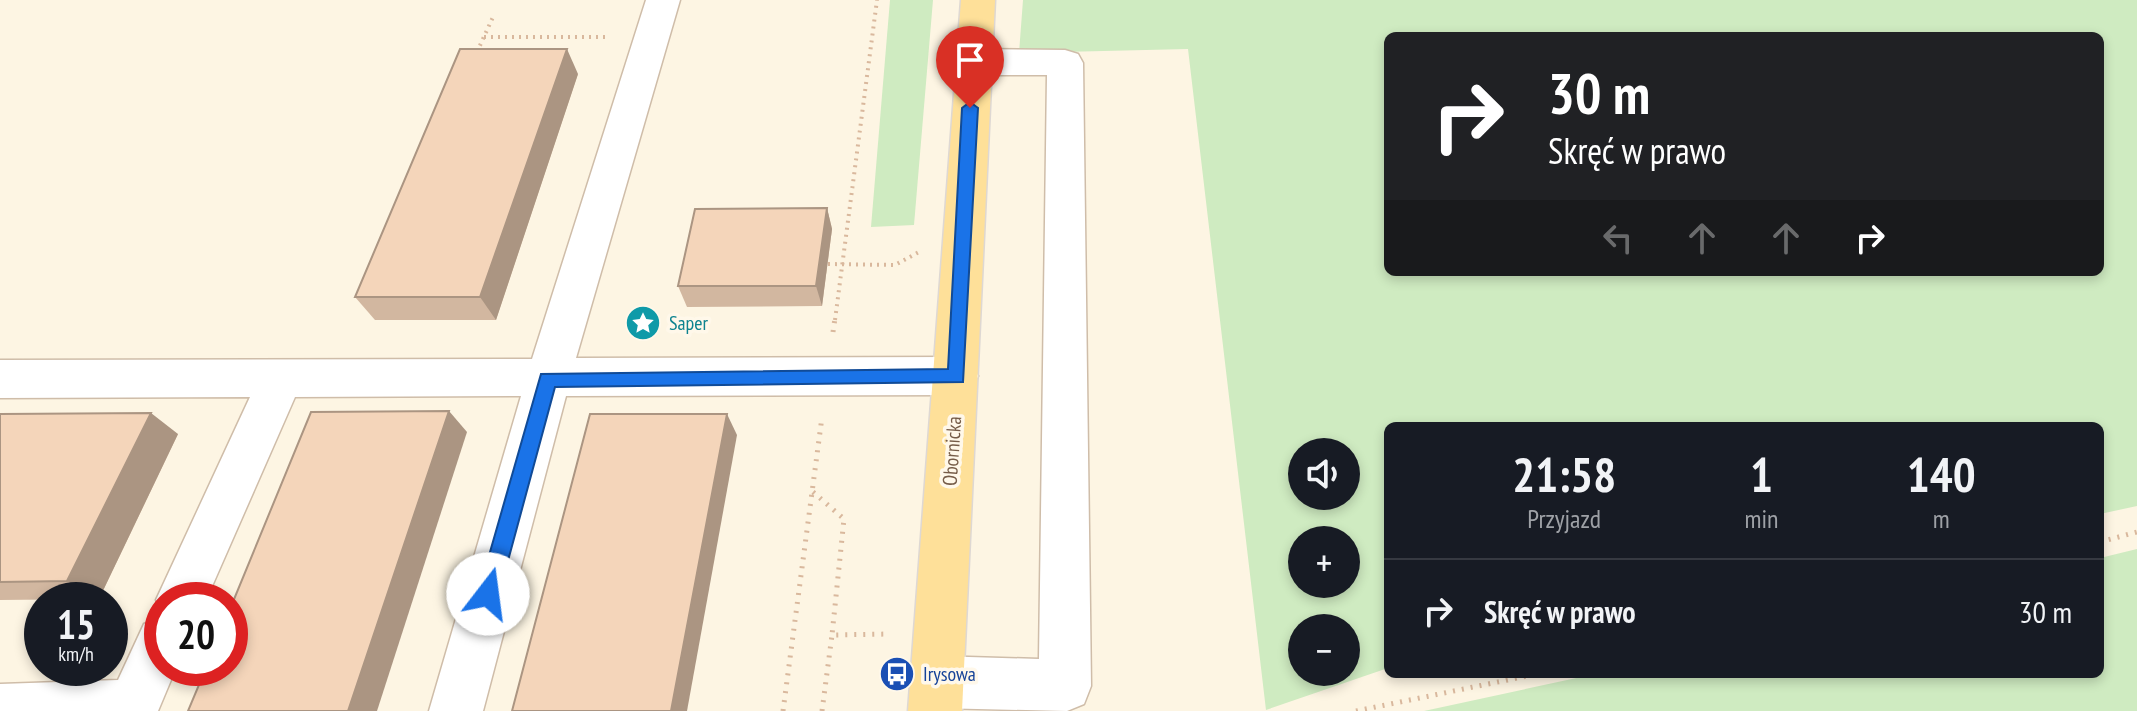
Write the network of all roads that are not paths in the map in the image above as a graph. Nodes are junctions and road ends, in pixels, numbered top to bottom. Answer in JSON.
{"nodes":[{"id":1,"x":978,"y":0,"type":"edge"},
{"id":2,"x":658,"y":18,"type":"edge"},
{"id":3,"x":974,"y":62,"type":"junction"},
{"id":4,"x":956,"y":376,"type":"junction"},
{"id":5,"x":281,"y":378,"type":"junction"},
{"id":6,"x":0,"y":379,"type":"edge"},
{"id":7,"x":548,"y":379,"type":"junction"},
{"id":8,"x":189,"y":582,"type":"edge"},
{"id":9,"x":144,"y":682,"type":"edge"},
{"id":10,"x":935,"y":696,"type":"edge"},
{"id":11,"x":132,"y":709,"type":"edge"},
{"id":12,"x":0,"y":710,"type":"edge"},
{"id":13,"x":456,"y":711,"type":"edge"}],
"edges":[{"from":1,"to":3,"type":"main road","name":"Obornicka"},
{"from":2,"to":7,"type":"lane"},
{"from":3,"to":4,"type":"main road","name":"Obornicka"},
{"from":3,"to":10,"type":"lane"},
{"from":4,"to":7,"type":"lane"},
{"from":4,"to":10,"type":"main road","name":"Obornicka"},
{"from":5,"to":6,"type":"lane"},
{"from":5,"to":7,"type":"lane"},
{"from":5,"to":8,"type":"lane"},
{"from":7,"to":13,"type":"lane"},
{"from":9,"to":11,"type":"lane"},
{"from":11,"to":12,"type":"lane"}]}
